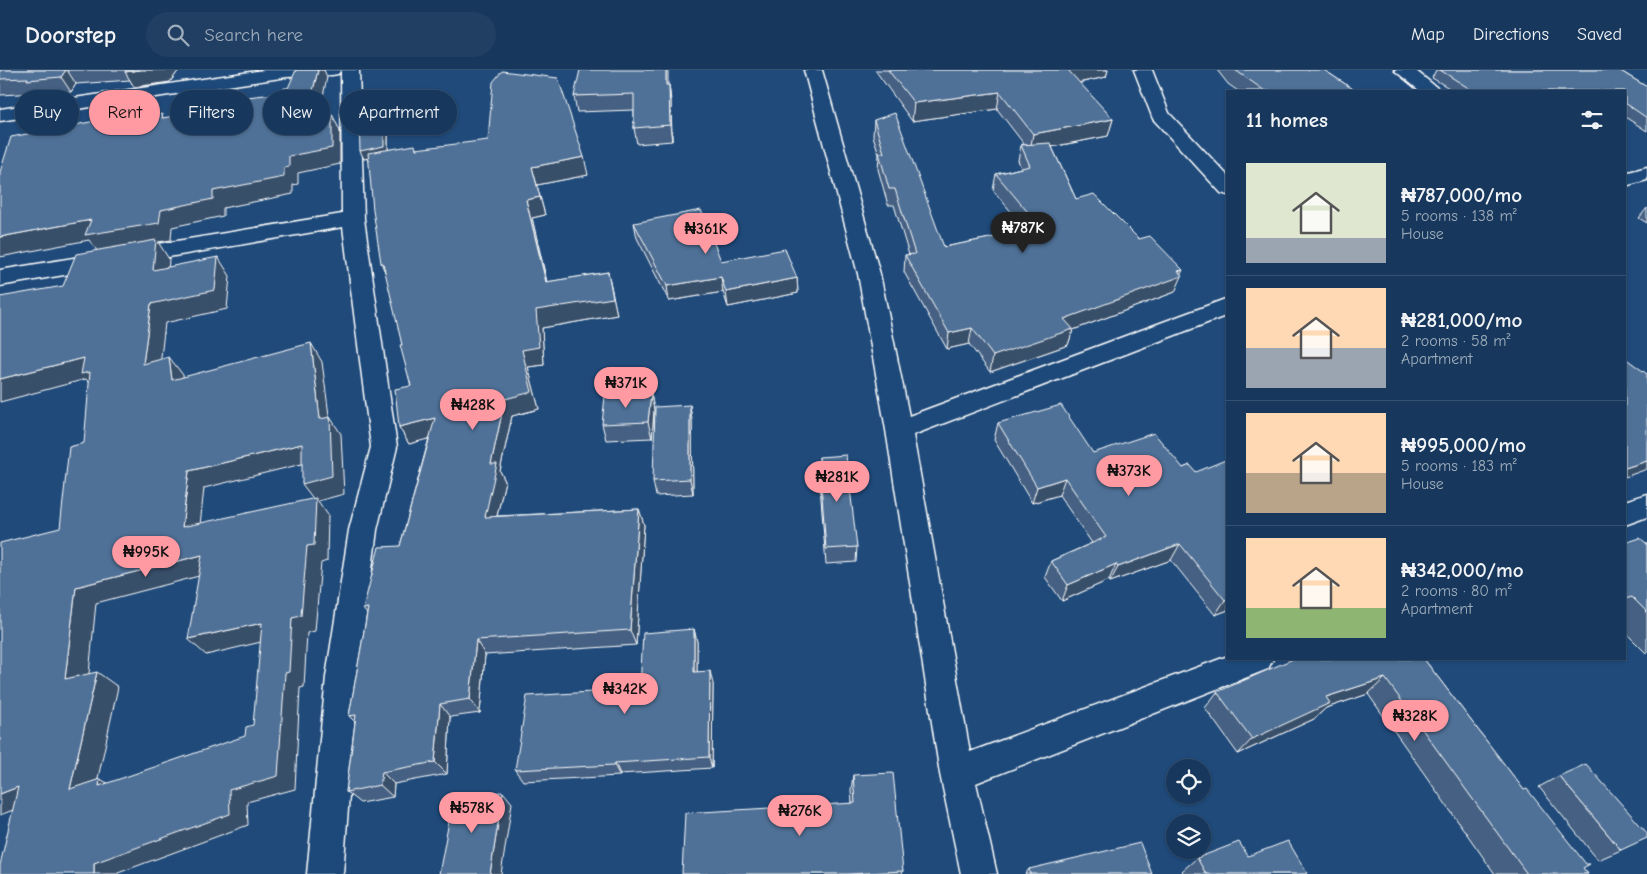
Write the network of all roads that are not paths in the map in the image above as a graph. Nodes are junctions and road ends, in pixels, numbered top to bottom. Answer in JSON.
{"nodes":[{"id":1,"x":332,"y":70,"type":"edge"},
{"id":2,"x":350,"y":70,"type":"edge"},
{"id":3,"x":813,"y":70,"type":"edge"},
{"id":4,"x":1143,"y":70,"type":"edge"},
{"id":5,"x":1403,"y":70,"type":"edge"},
{"id":6,"x":288,"y":71,"type":"edge"},
{"id":7,"x":1431,"y":90,"type":"edge"},
{"id":8,"x":0,"y":115,"type":"edge"},
{"id":9,"x":1647,"y":174,"type":"edge"},
{"id":10,"x":1626,"y":180,"type":"edge"},
{"id":11,"x":1226,"y":186,"type":"edge"},
{"id":12,"x":353,"y":219,"type":"junction"},
{"id":13,"x":0,"y":278,"type":"edge"},
{"id":14,"x":1226,"y":307,"type":"edge"},
{"id":15,"x":900,"y":430,"type":"junction"},
{"id":16,"x":1647,"y":505,"type":"edge"},
{"id":17,"x":1626,"y":513,"type":"edge"},
{"id":18,"x":1254,"y":660,"type":"edge"},
{"id":19,"x":957,"y":774,"type":"junction"},
{"id":20,"x":325,"y":874,"type":"edge"},
{"id":21,"x":979,"y":874,"type":"edge"}],
"edges":[{"from":1,"to":6,"type":"street"},
{"from":2,"to":12,"type":"street"},
{"from":3,"to":15,"type":"street"},
{"from":4,"to":11,"type":"street"},
{"from":5,"to":7,"type":"street"},
{"from":6,"to":8,"type":"street"},
{"from":9,"to":10,"type":"street"},
{"from":12,"to":13,"type":"street"},
{"from":12,"to":20,"type":"street"},
{"from":14,"to":15,"type":"street"},
{"from":15,"to":19,"type":"street"},
{"from":16,"to":17,"type":"street"},
{"from":18,"to":19,"type":"street"},
{"from":19,"to":21,"type":"street"}]}
